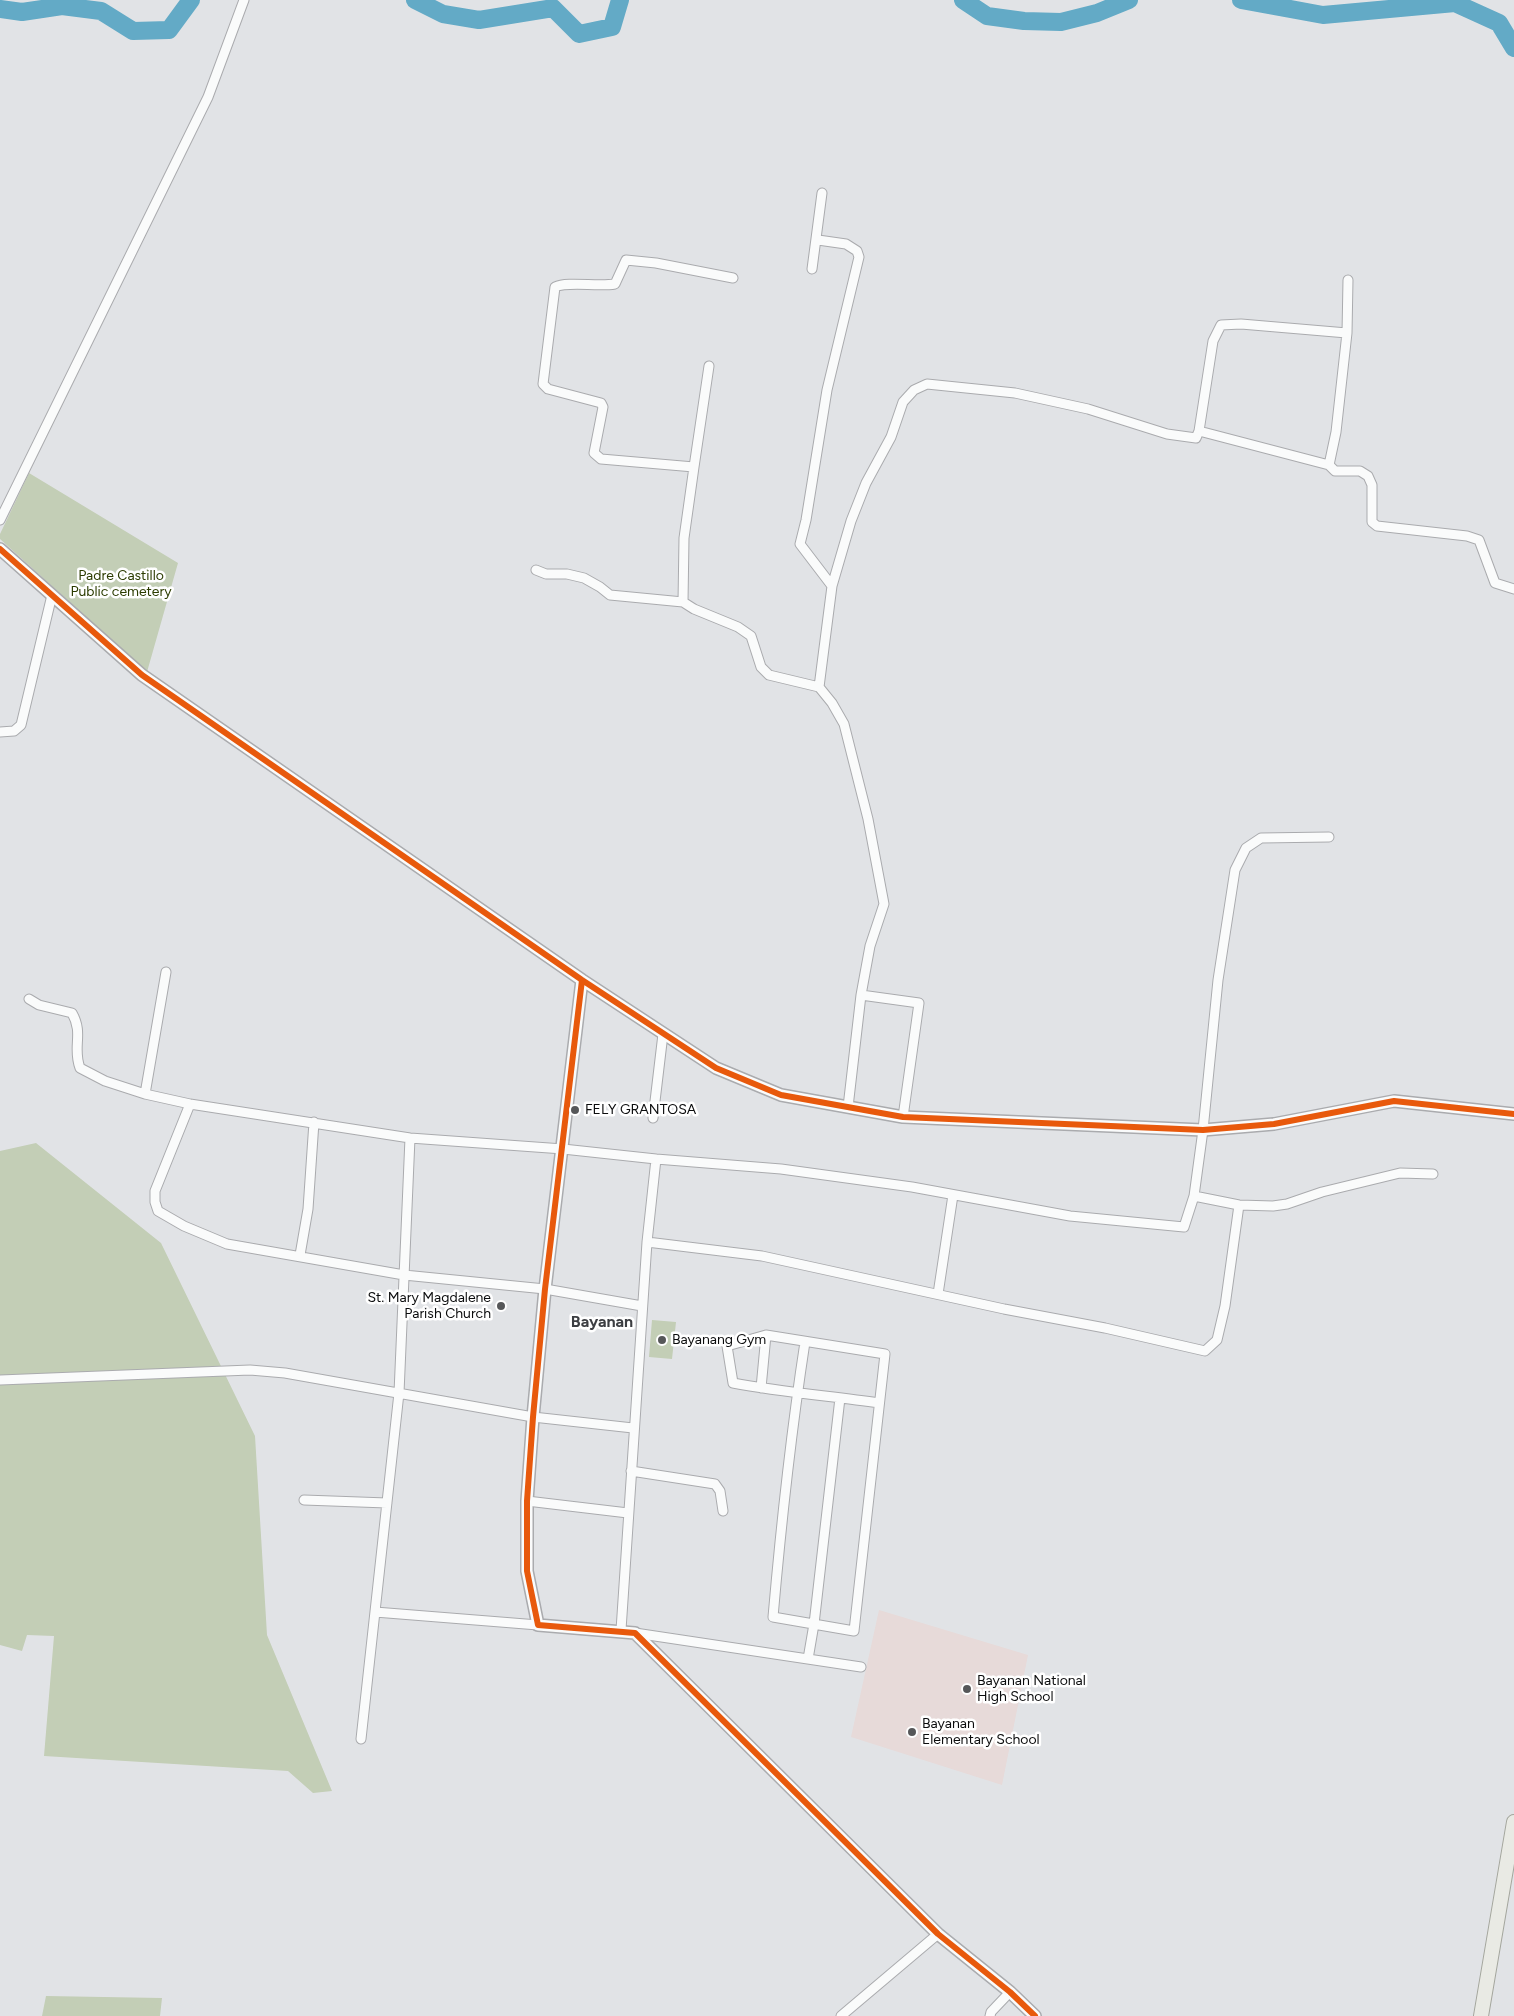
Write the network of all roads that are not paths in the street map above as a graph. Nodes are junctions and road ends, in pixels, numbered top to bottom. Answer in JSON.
{"nodes":[{"id":1,"x":244,"y":0,"type":"edge"},
{"id":2,"x":822,"y":193,"type":"dead end"},
{"id":3,"x":818,"y":240,"type":"junction"},
{"id":4,"x":812,"y":269,"type":"dead end"},
{"id":5,"x":733,"y":278,"type":"dead end"},
{"id":6,"x":1348,"y":280,"type":"dead end"},
{"id":7,"x":1347,"y":333,"type":"junction"},
{"id":8,"x":709,"y":366,"type":"dead end"},
{"id":9,"x":1199,"y":431,"type":"junction"},
{"id":10,"x":1329,"y":465,"type":"junction"},
{"id":11,"x":694,"y":467,"type":"junction"},
{"id":12,"x":0,"y":520,"type":"edge"},
{"id":13,"x":0,"y":549,"type":"edge"},
{"id":14,"x":536,"y":570,"type":"dead end"},
{"id":15,"x":832,"y":586,"type":"junction"},
{"id":16,"x":1514,"y":588,"type":"edge"},
{"id":17,"x":52,"y":595,"type":"junction"},
{"id":18,"x":683,"y":602,"type":"junction"},
{"id":19,"x":819,"y":687,"type":"junction"},
{"id":20,"x":0,"y":732,"type":"edge"},
{"id":21,"x":1329,"y":837,"type":"dead end"},
{"id":22,"x":166,"y":972,"type":"dead end"},
{"id":23,"x":582,"y":980,"type":"junction"},
{"id":24,"x":861,"y":995,"type":"junction"},
{"id":25,"x":29,"y":999,"type":"dead end"},
{"id":26,"x":664,"y":1034,"type":"junction"},
{"id":27,"x":145,"y":1094,"type":"junction"},
{"id":28,"x":190,"y":1104,"type":"junction"},
{"id":29,"x":848,"y":1107,"type":"junction"},
{"id":30,"x":1514,"y":1114,"type":"edge"},
{"id":31,"x":903,"y":1117,"type":"junction"},
{"id":32,"x":653,"y":1118,"type":"dead end"},
{"id":33,"x":314,"y":1122,"type":"junction"},
{"id":34,"x":1203,"y":1130,"type":"junction"},
{"id":35,"x":410,"y":1138,"type":"junction"},
{"id":36,"x":563,"y":1149,"type":"junction"},
{"id":37,"x":656,"y":1160,"type":"junction"},
{"id":38,"x":1433,"y":1174,"type":"dead end"},
{"id":39,"x":953,"y":1195,"type":"junction"},
{"id":40,"x":1194,"y":1196,"type":"junction"},
{"id":41,"x":1239,"y":1205,"type":"junction"},
{"id":42,"x":647,"y":1242,"type":"junction"},
{"id":43,"x":300,"y":1256,"type":"junction"},
{"id":44,"x":404,"y":1275,"type":"junction"},
{"id":45,"x":545,"y":1289,"type":"junction"},
{"id":46,"x":938,"y":1294,"type":"junction"},
{"id":47,"x":642,"y":1306,"type":"junction"},
{"id":48,"x":766,"y":1335,"type":"junction"},
{"id":49,"x":805,"y":1342,"type":"junction"},
{"id":50,"x":0,"y":1380,"type":"edge"},
{"id":51,"x":760,"y":1388,"type":"junction"},
{"id":52,"x":399,"y":1393,"type":"junction"},
{"id":53,"x":797,"y":1393,"type":"junction"},
{"id":54,"x":840,"y":1398,"type":"junction"},
{"id":55,"x":878,"y":1403,"type":"junction"},
{"id":56,"x":533,"y":1417,"type":"junction"},
{"id":57,"x":633,"y":1428,"type":"junction"},
{"id":58,"x":631,"y":1471,"type":"junction"},
{"id":59,"x":304,"y":1500,"type":"dead end"},
{"id":60,"x":527,"y":1502,"type":"junction"},
{"id":61,"x":387,"y":1503,"type":"junction"},
{"id":62,"x":723,"y":1511,"type":"dead end"},
{"id":63,"x":628,"y":1513,"type":"junction"},
{"id":64,"x":376,"y":1612,"type":"junction"},
{"id":65,"x":814,"y":1624,"type":"junction"},
{"id":66,"x":538,"y":1625,"type":"junction"},
{"id":67,"x":621,"y":1630,"type":"junction"},
{"id":68,"x":635,"y":1632,"type":"junction"},
{"id":69,"x":808,"y":1659,"type":"junction"},
{"id":70,"x":862,"y":1667,"type":"dead end"},
{"id":71,"x":361,"y":1739,"type":"dead end"},
{"id":72,"x":1514,"y":1822,"type":"edge"},
{"id":73,"x":1512,"y":1847,"type":"edge"},
{"id":74,"x":938,"y":1934,"type":"junction"},
{"id":75,"x":1010,"y":1992,"type":"junction"},
{"id":76,"x":841,"y":2016,"type":"edge"},
{"id":77,"x":990,"y":2016,"type":"edge"},
{"id":78,"x":1035,"y":2016,"type":"edge"},
{"id":79,"x":1481,"y":2016,"type":"edge"}],
"edges":[{"from":1,"to":12,"type":"street"},
{"from":2,"to":3,"type":"street"},
{"from":3,"to":4,"type":"street"},
{"from":3,"to":15,"type":"street"},
{"from":5,"to":11,"type":"street"},
{"from":6,"to":7,"type":"street"},
{"from":7,"to":9,"type":"street"},
{"from":7,"to":10,"type":"street"},
{"from":8,"to":11,"type":"street"},
{"from":9,"to":10,"type":"street"},
{"from":9,"to":15,"type":"street"},
{"from":10,"to":16,"type":"street"},
{"from":11,"to":18,"type":"street"},
{"from":13,"to":17,"type":"street"},
{"from":14,"to":18,"type":"street"},
{"from":15,"to":19,"type":"street"},
{"from":17,"to":20,"type":"street"},
{"from":17,"to":23,"type":"street"},
{"from":18,"to":19,"type":"street"},
{"from":19,"to":24,"type":"street"},
{"from":21,"to":34,"type":"street"},
{"from":22,"to":27,"type":"street"},
{"from":23,"to":26,"type":"street"},
{"from":23,"to":36,"type":"street"},
{"from":24,"to":29,"type":"street"},
{"from":24,"to":31,"type":"street"},
{"from":25,"to":27,"type":"street"},
{"from":26,"to":29,"type":"street"},
{"from":26,"to":32,"type":"street"},
{"from":27,"to":28,"type":"street"},
{"from":28,"to":33,"type":"street"},
{"from":28,"to":43,"type":"street"},
{"from":29,"to":31,"type":"street"},
{"from":30,"to":34,"type":"street"},
{"from":31,"to":34,"type":"street"},
{"from":33,"to":35,"type":"street"},
{"from":33,"to":43,"type":"street"},
{"from":34,"to":40,"type":"street"},
{"from":35,"to":36,"type":"street"},
{"from":35,"to":44,"type":"street"},
{"from":36,"to":37,"type":"street"},
{"from":36,"to":45,"type":"street"},
{"from":37,"to":39,"type":"street"},
{"from":37,"to":42,"type":"street"},
{"from":38,"to":41,"type":"street"},
{"from":39,"to":40,"type":"street"},
{"from":39,"to":46,"type":"street"},
{"from":40,"to":41,"type":"street"},
{"from":41,"to":46,"type":"street"},
{"from":42,"to":46,"type":"street"},
{"from":42,"to":47,"type":"street"},
{"from":43,"to":44,"type":"street"},
{"from":44,"to":45,"type":"street"},
{"from":44,"to":52,"type":"street"},
{"from":45,"to":47,"type":"street"},
{"from":45,"to":56,"type":"street"},
{"from":47,"to":57,"type":"street"},
{"from":48,"to":49,"type":"street"},
{"from":48,"to":51,"type":"street"},
{"from":48,"to":51,"type":"street"},
{"from":49,"to":53,"type":"street"},
{"from":49,"to":55,"type":"street"},
{"from":50,"to":52,"type":"street"},
{"from":51,"to":53,"type":"street"},
{"from":52,"to":56,"type":"street"},
{"from":52,"to":61,"type":"street"},
{"from":53,"to":54,"type":"street"},
{"from":53,"to":65,"type":"street"},
{"from":54,"to":55,"type":"street"},
{"from":54,"to":65,"type":"street"},
{"from":55,"to":65,"type":"street"},
{"from":56,"to":57,"type":"street"},
{"from":56,"to":60,"type":"street"},
{"from":57,"to":58,"type":"street"},
{"from":58,"to":62,"type":"street"},
{"from":58,"to":63,"type":"street"},
{"from":59,"to":61,"type":"street"},
{"from":60,"to":63,"type":"street"},
{"from":60,"to":66,"type":"street"},
{"from":61,"to":64,"type":"street"},
{"from":63,"to":67,"type":"street"},
{"from":64,"to":66,"type":"street"},
{"from":64,"to":71,"type":"street"},
{"from":65,"to":69,"type":"street"},
{"from":66,"to":67,"type":"street"},
{"from":67,"to":68,"type":"street"},
{"from":68,"to":69,"type":"street"},
{"from":68,"to":74,"type":"street"},
{"from":69,"to":70,"type":"street"},
{"from":72,"to":73,"type":"main road"},
{"from":73,"to":79,"type":"main road"},
{"from":74,"to":75,"type":"street"},
{"from":74,"to":76,"type":"street"},
{"from":75,"to":77,"type":"street"},
{"from":75,"to":78,"type":"street"}]}
